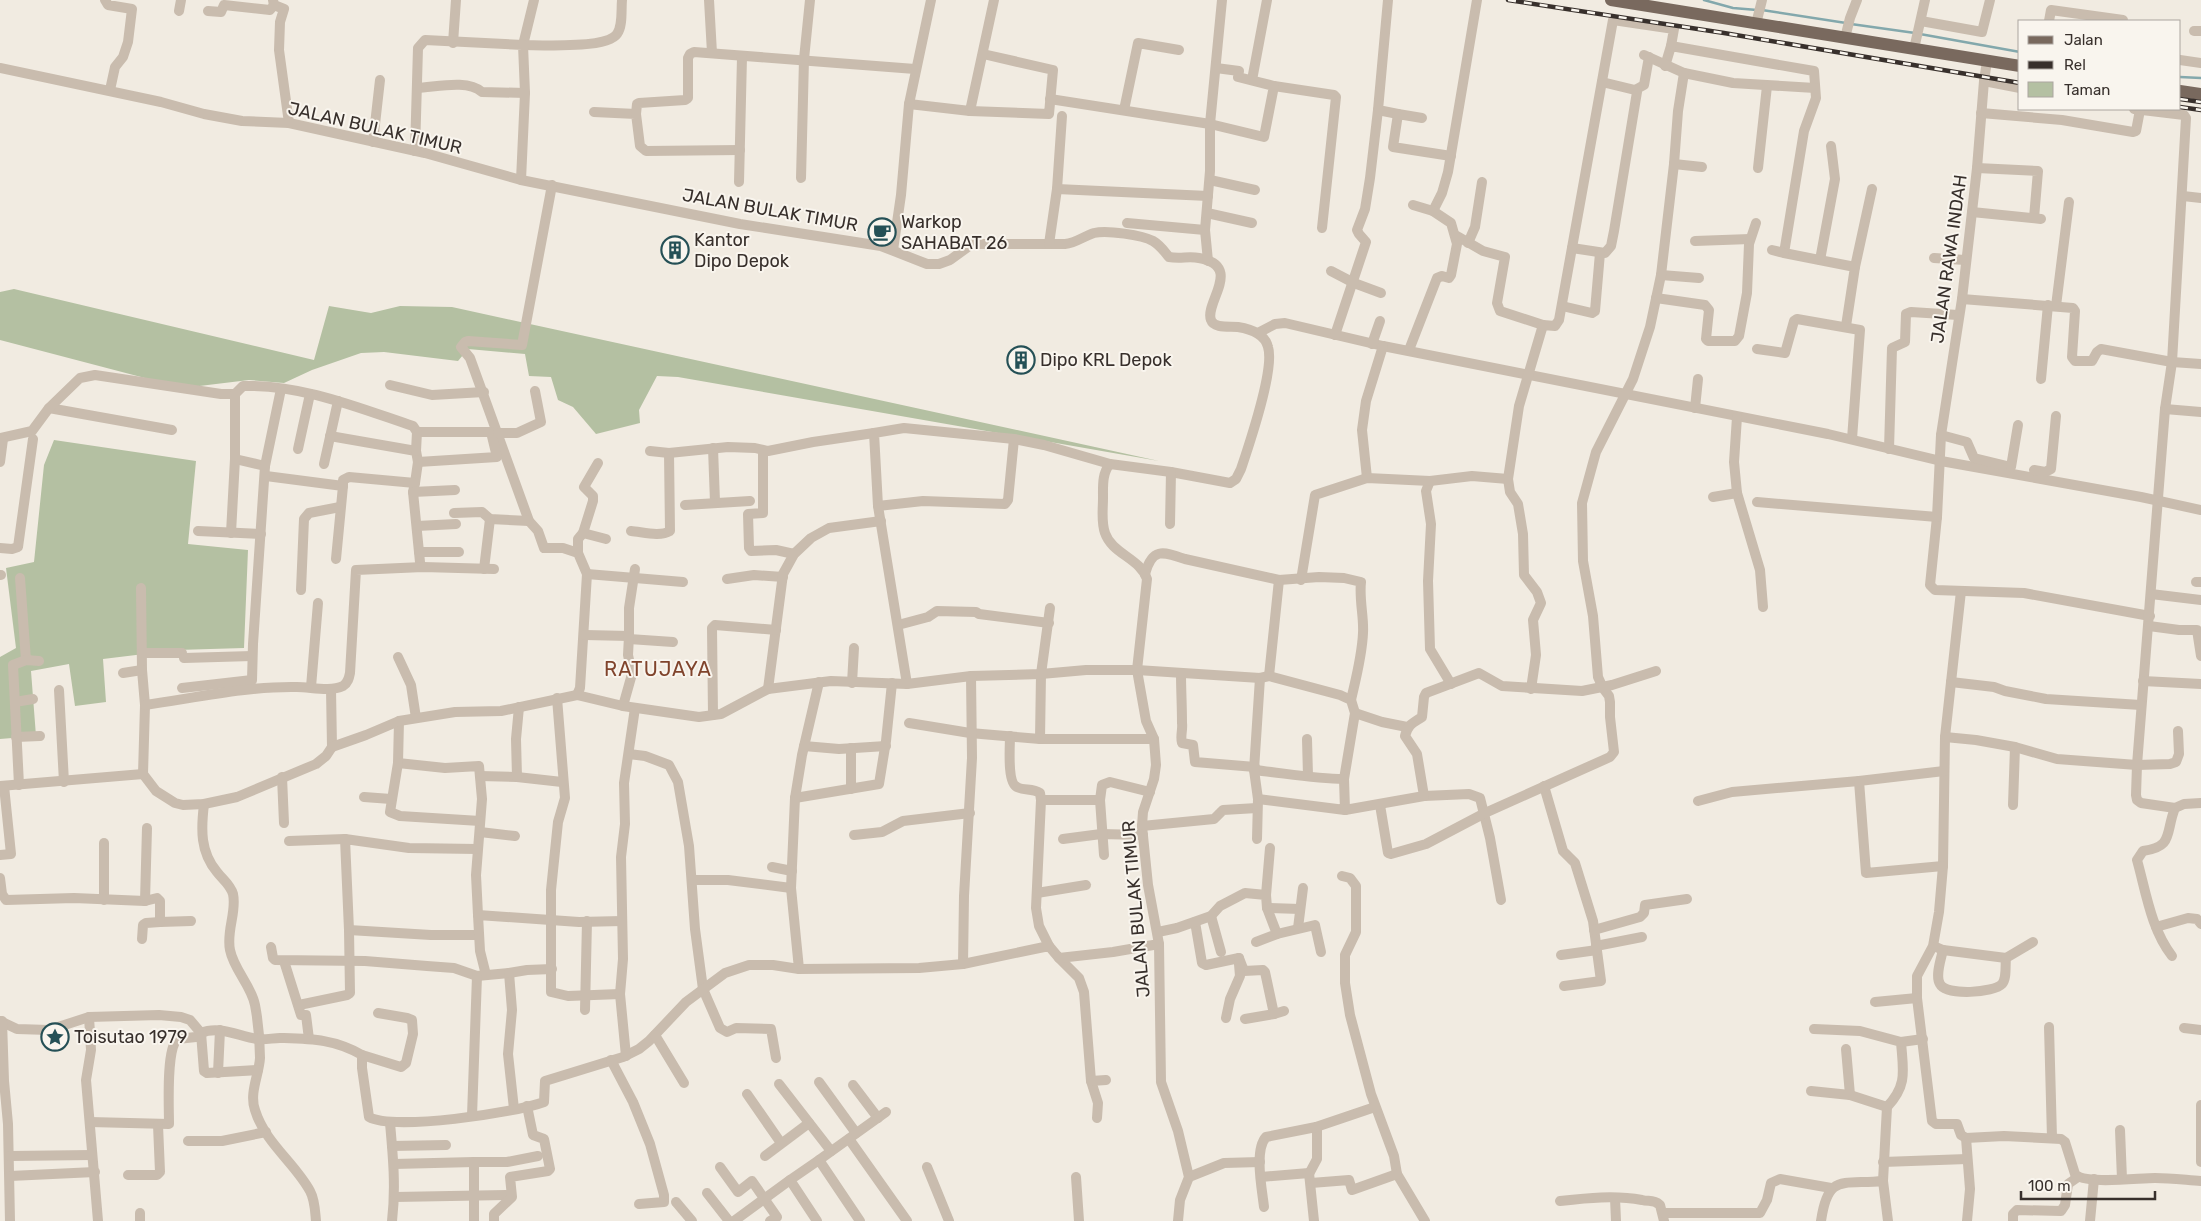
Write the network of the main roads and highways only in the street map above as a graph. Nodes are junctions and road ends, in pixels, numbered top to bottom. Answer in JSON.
{"nodes":[{"id":1,"x":1611,"y":0,"type":"edge"},
{"id":2,"x":1759,"y":11,"type":"edge"},
{"id":3,"x":2018,"y":66,"type":"edge"},
{"id":4,"x":2181,"y":91,"type":"edge"},
{"id":5,"x":2201,"y":94,"type":"edge"}],
"edges":[{"from":1,"to":2,"type":"main road"},
{"from":2,"to":3,"type":"main road"},
{"from":4,"to":5,"type":"main road"}]}
